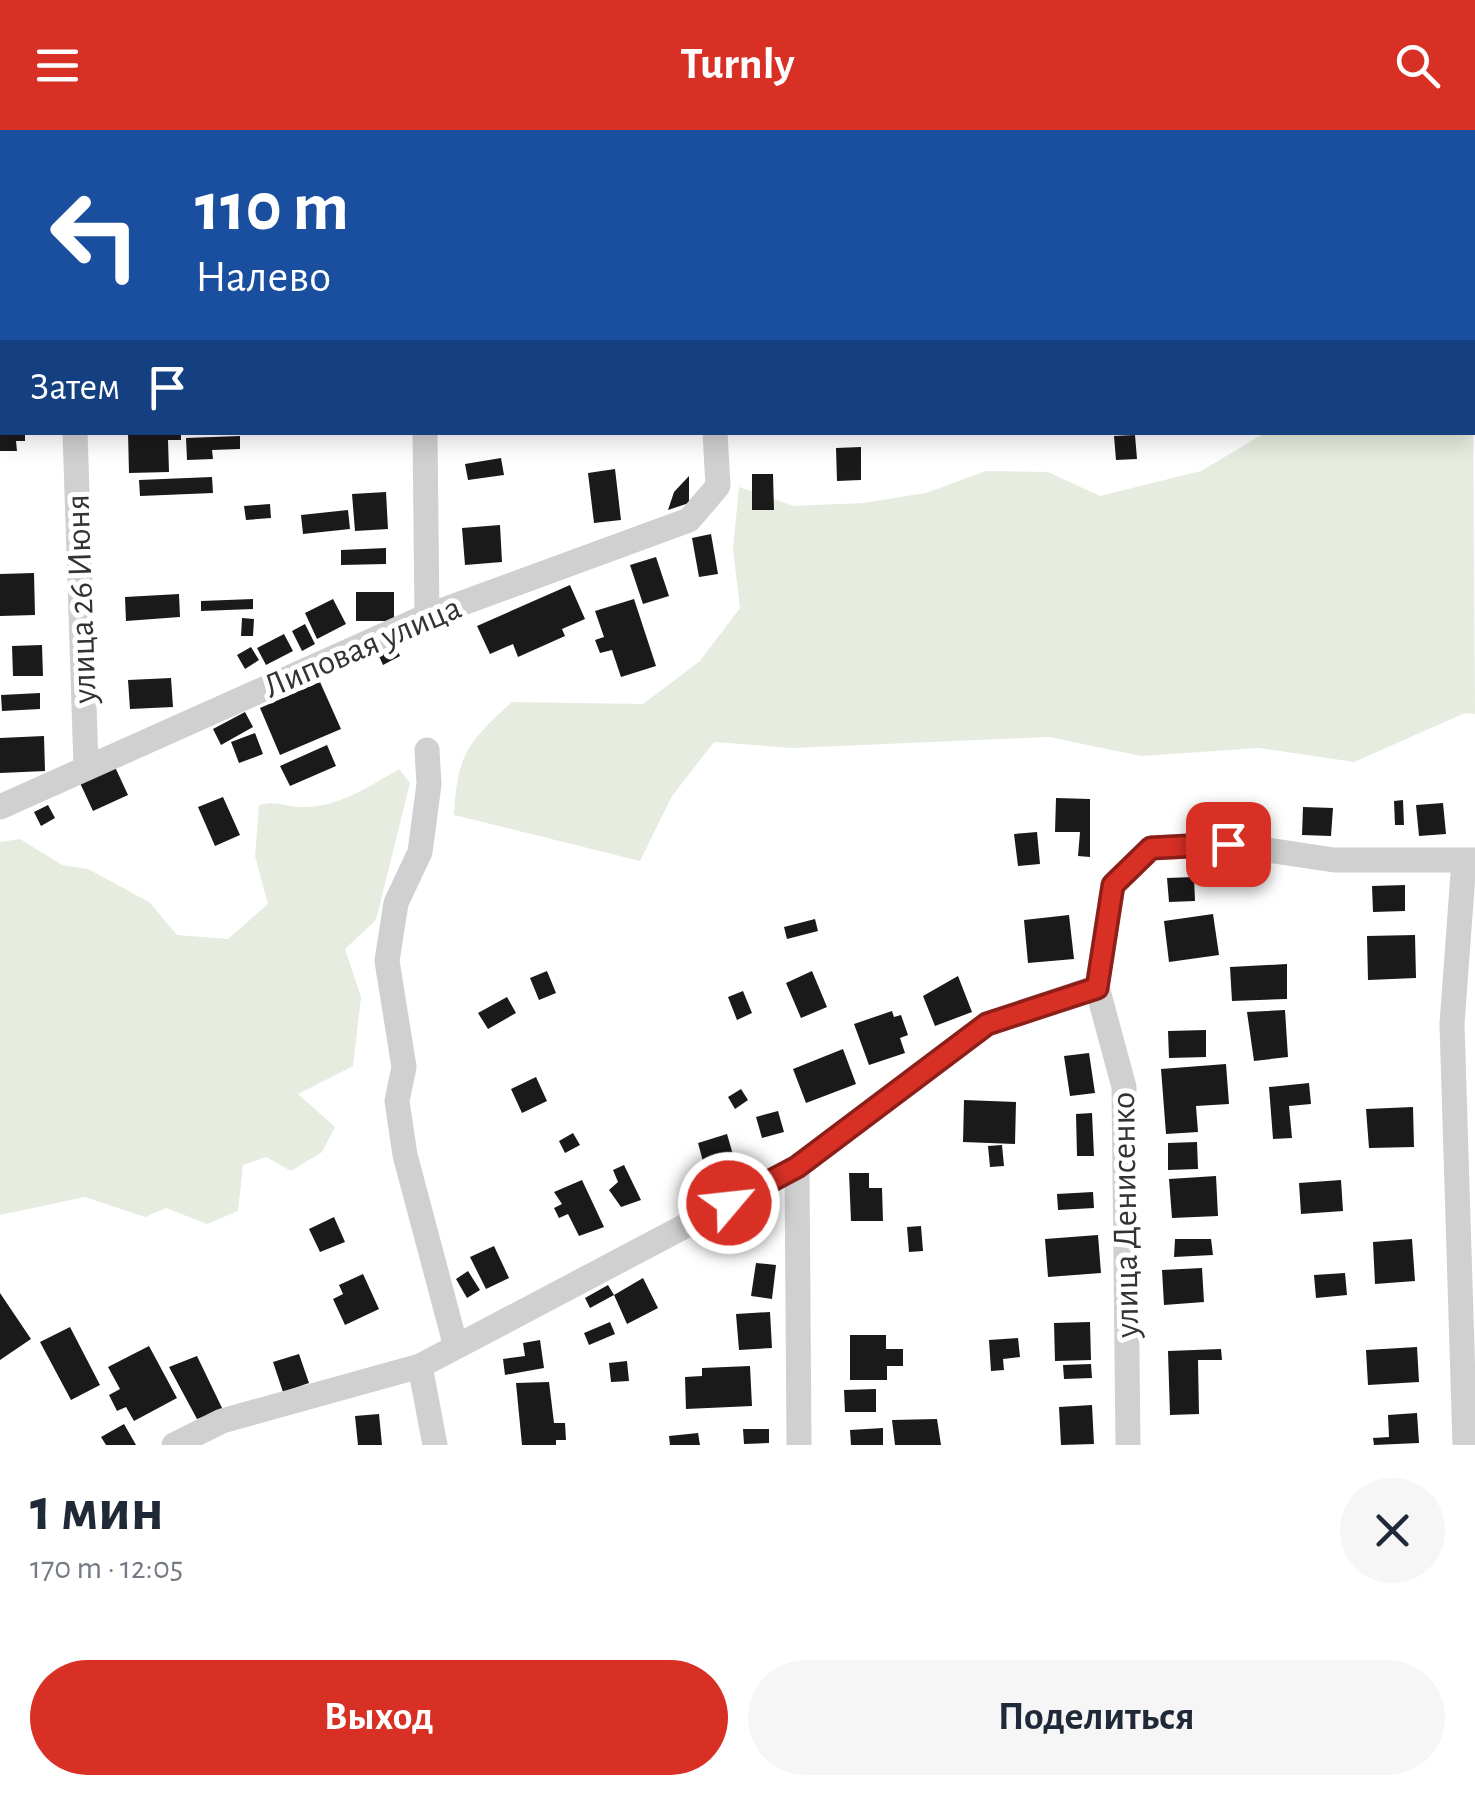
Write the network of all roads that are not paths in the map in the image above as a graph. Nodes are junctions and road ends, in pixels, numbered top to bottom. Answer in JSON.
{"nodes":[{"id":1,"x":75,"y":435,"type":"edge"},
{"id":2,"x":426,"y":435,"type":"edge"},
{"id":3,"x":715,"y":435,"type":"edge"},
{"id":4,"x":427,"y":616,"type":"junction"},
{"id":5,"x":427,"y":750,"type":"dead end"},
{"id":6,"x":86,"y":766,"type":"junction"},
{"id":7,"x":0,"y":807,"type":"edge"},
{"id":8,"x":1469,"y":860,"type":"edge"},
{"id":9,"x":1097,"y":988,"type":"junction"},
{"id":10,"x":797,"y":1167,"type":"junction"},
{"id":11,"x":456,"y":1347,"type":"junction"},
{"id":12,"x":420,"y":1366,"type":"junction"},
{"id":13,"x":174,"y":1445,"type":"edge"},
{"id":14,"x":435,"y":1445,"type":"edge"},
{"id":15,"x":799,"y":1445,"type":"edge"},
{"id":16,"x":1128,"y":1445,"type":"edge"},
{"id":17,"x":1465,"y":1445,"type":"edge"}],
"edges":[{"from":1,"to":6,"type":"street","name":"улица 26 Июня"},
{"from":2,"to":4,"type":"street"},
{"from":3,"to":4,"type":"street","name":"Липовая улица"},
{"from":4,"to":6,"type":"street","name":"Липовая улица"},
{"from":5,"to":11,"type":"street"},
{"from":6,"to":7,"type":"street","name":"Липовая улица"},
{"from":8,"to":9,"type":"street"},
{"from":8,"to":17,"type":"street"},
{"from":9,"to":10,"type":"street"},
{"from":9,"to":16,"type":"street","name":"улица Денисенко"},
{"from":10,"to":11,"type":"street"},
{"from":10,"to":15,"type":"street"},
{"from":11,"to":12,"type":"street"},
{"from":12,"to":13,"type":"street"},
{"from":12,"to":14,"type":"street"}]}
